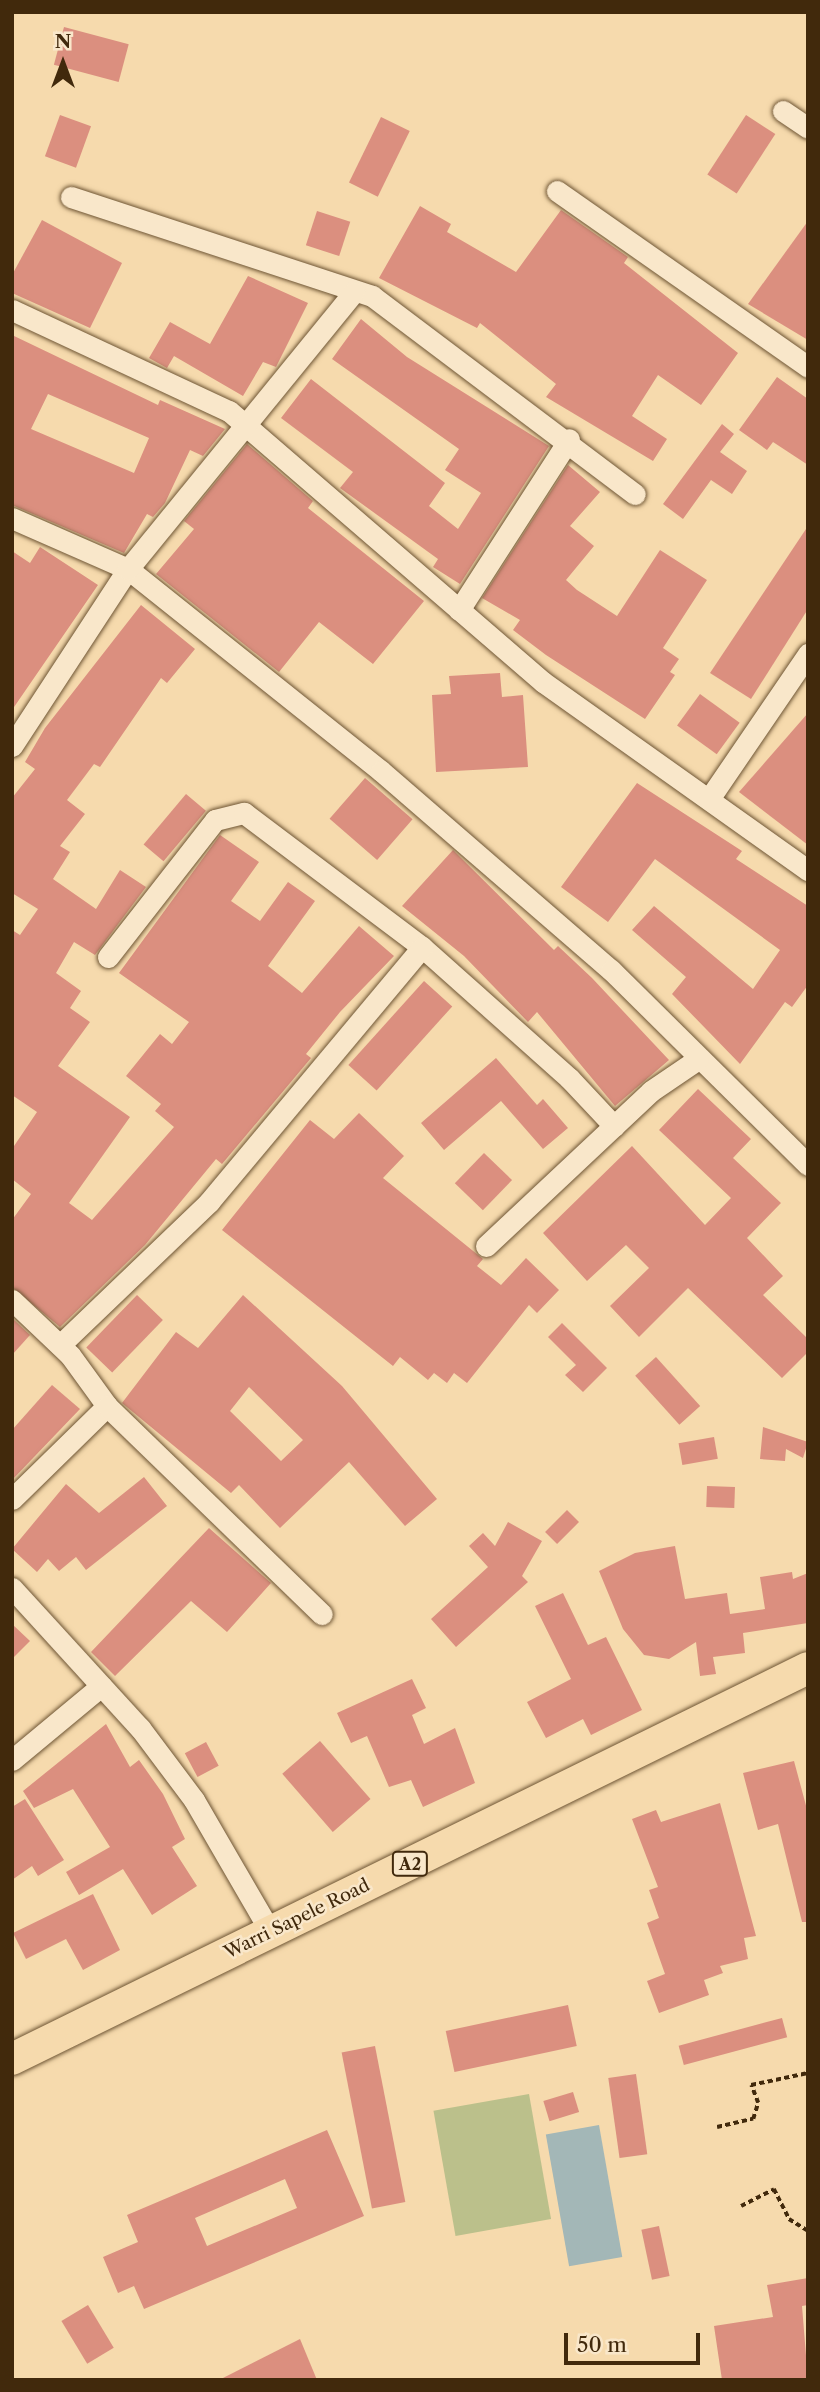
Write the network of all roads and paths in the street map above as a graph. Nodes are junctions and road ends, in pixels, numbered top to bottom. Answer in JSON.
{"nodes":[{"id":1,"x":783,"y":111,"type":"dead end"},
{"id":2,"x":808,"y":128,"type":"edge"},
{"id":3,"x":557,"y":191,"type":"dead end"},
{"id":4,"x":71,"y":197,"type":"dead end"},
{"id":5,"x":354,"y":292,"type":"junction"},
{"id":6,"x":12,"y":310,"type":"edge"},
{"id":7,"x":808,"y":367,"type":"edge"},
{"id":8,"x":247,"y":430,"type":"junction"},
{"id":9,"x":569,"y":439,"type":"junction"},
{"id":10,"x":635,"y":494,"type":"dead end"},
{"id":11,"x":12,"y":518,"type":"edge"},
{"id":12,"x":128,"y":569,"type":"junction"},
{"id":13,"x":459,"y":610,"type":"junction"},
{"id":14,"x":808,"y":654,"type":"edge"},
{"id":15,"x":12,"y":746,"type":"edge"},
{"id":16,"x":709,"y":799,"type":"junction"},
{"id":17,"x":808,"y":870,"type":"edge"},
{"id":18,"x":422,"y":947,"type":"junction"},
{"id":19,"x":108,"y":957,"type":"dead end"},
{"id":20,"x":698,"y":1059,"type":"junction"},
{"id":21,"x":614,"y":1126,"type":"junction"},
{"id":22,"x":808,"y":1165,"type":"edge"},
{"id":23,"x":486,"y":1246,"type":"dead end"},
{"id":24,"x":12,"y":1300,"type":"edge"},
{"id":25,"x":60,"y":1345,"type":"junction"},
{"id":26,"x":107,"y":1406,"type":"junction"},
{"id":27,"x":12,"y":1499,"type":"edge"},
{"id":28,"x":12,"y":1588,"type":"edge"},
{"id":29,"x":322,"y":1614,"type":"dead end"},
{"id":30,"x":808,"y":1668,"type":"edge"},
{"id":31,"x":101,"y":1686,"type":"junction"},
{"id":32,"x":12,"y":1760,"type":"edge"},
{"id":33,"x":270,"y":1931,"type":"junction"},
{"id":34,"x":12,"y":2059,"type":"edge"},
{"id":35,"x":808,"y":2073,"type":"edge"},
{"id":36,"x":717,"y":2127,"type":"dead end"},
{"id":37,"x":741,"y":2206,"type":"dead end"},
{"id":38,"x":808,"y":2231,"type":"edge"}],
"edges":[{"from":1,"to":2,"type":"street"},
{"from":3,"to":7,"type":"street"},
{"from":4,"to":5,"type":"street"},
{"from":5,"to":8,"type":"street"},
{"from":5,"to":9,"type":"street"},
{"from":6,"to":8,"type":"street"},
{"from":8,"to":12,"type":"street"},
{"from":8,"to":13,"type":"street"},
{"from":9,"to":10,"type":"street"},
{"from":9,"to":13,"type":"street"},
{"from":11,"to":12,"type":"street"},
{"from":12,"to":15,"type":"street"},
{"from":12,"to":20,"type":"street"},
{"from":13,"to":16,"type":"street"},
{"from":14,"to":16,"type":"street"},
{"from":16,"to":17,"type":"street"},
{"from":18,"to":19,"type":"street"},
{"from":18,"to":21,"type":"street"},
{"from":18,"to":25,"type":"street"},
{"from":20,"to":21,"type":"street"},
{"from":20,"to":22,"type":"street"},
{"from":21,"to":23,"type":"street"},
{"from":24,"to":25,"type":"street"},
{"from":25,"to":26,"type":"street"},
{"from":26,"to":27,"type":"street"},
{"from":26,"to":29,"type":"street"},
{"from":28,"to":31,"type":"street"},
{"from":30,"to":33,"type":"highway","name":"Warri Sapele Road","number":"A2"},
{"from":31,"to":32,"type":"street"},
{"from":31,"to":33,"type":"street"},
{"from":33,"to":34,"type":"highway","name":"Warri Sapele Road","number":"A2"},
{"from":35,"to":36,"type":"path"},
{"from":37,"to":38,"type":"path"}]}
